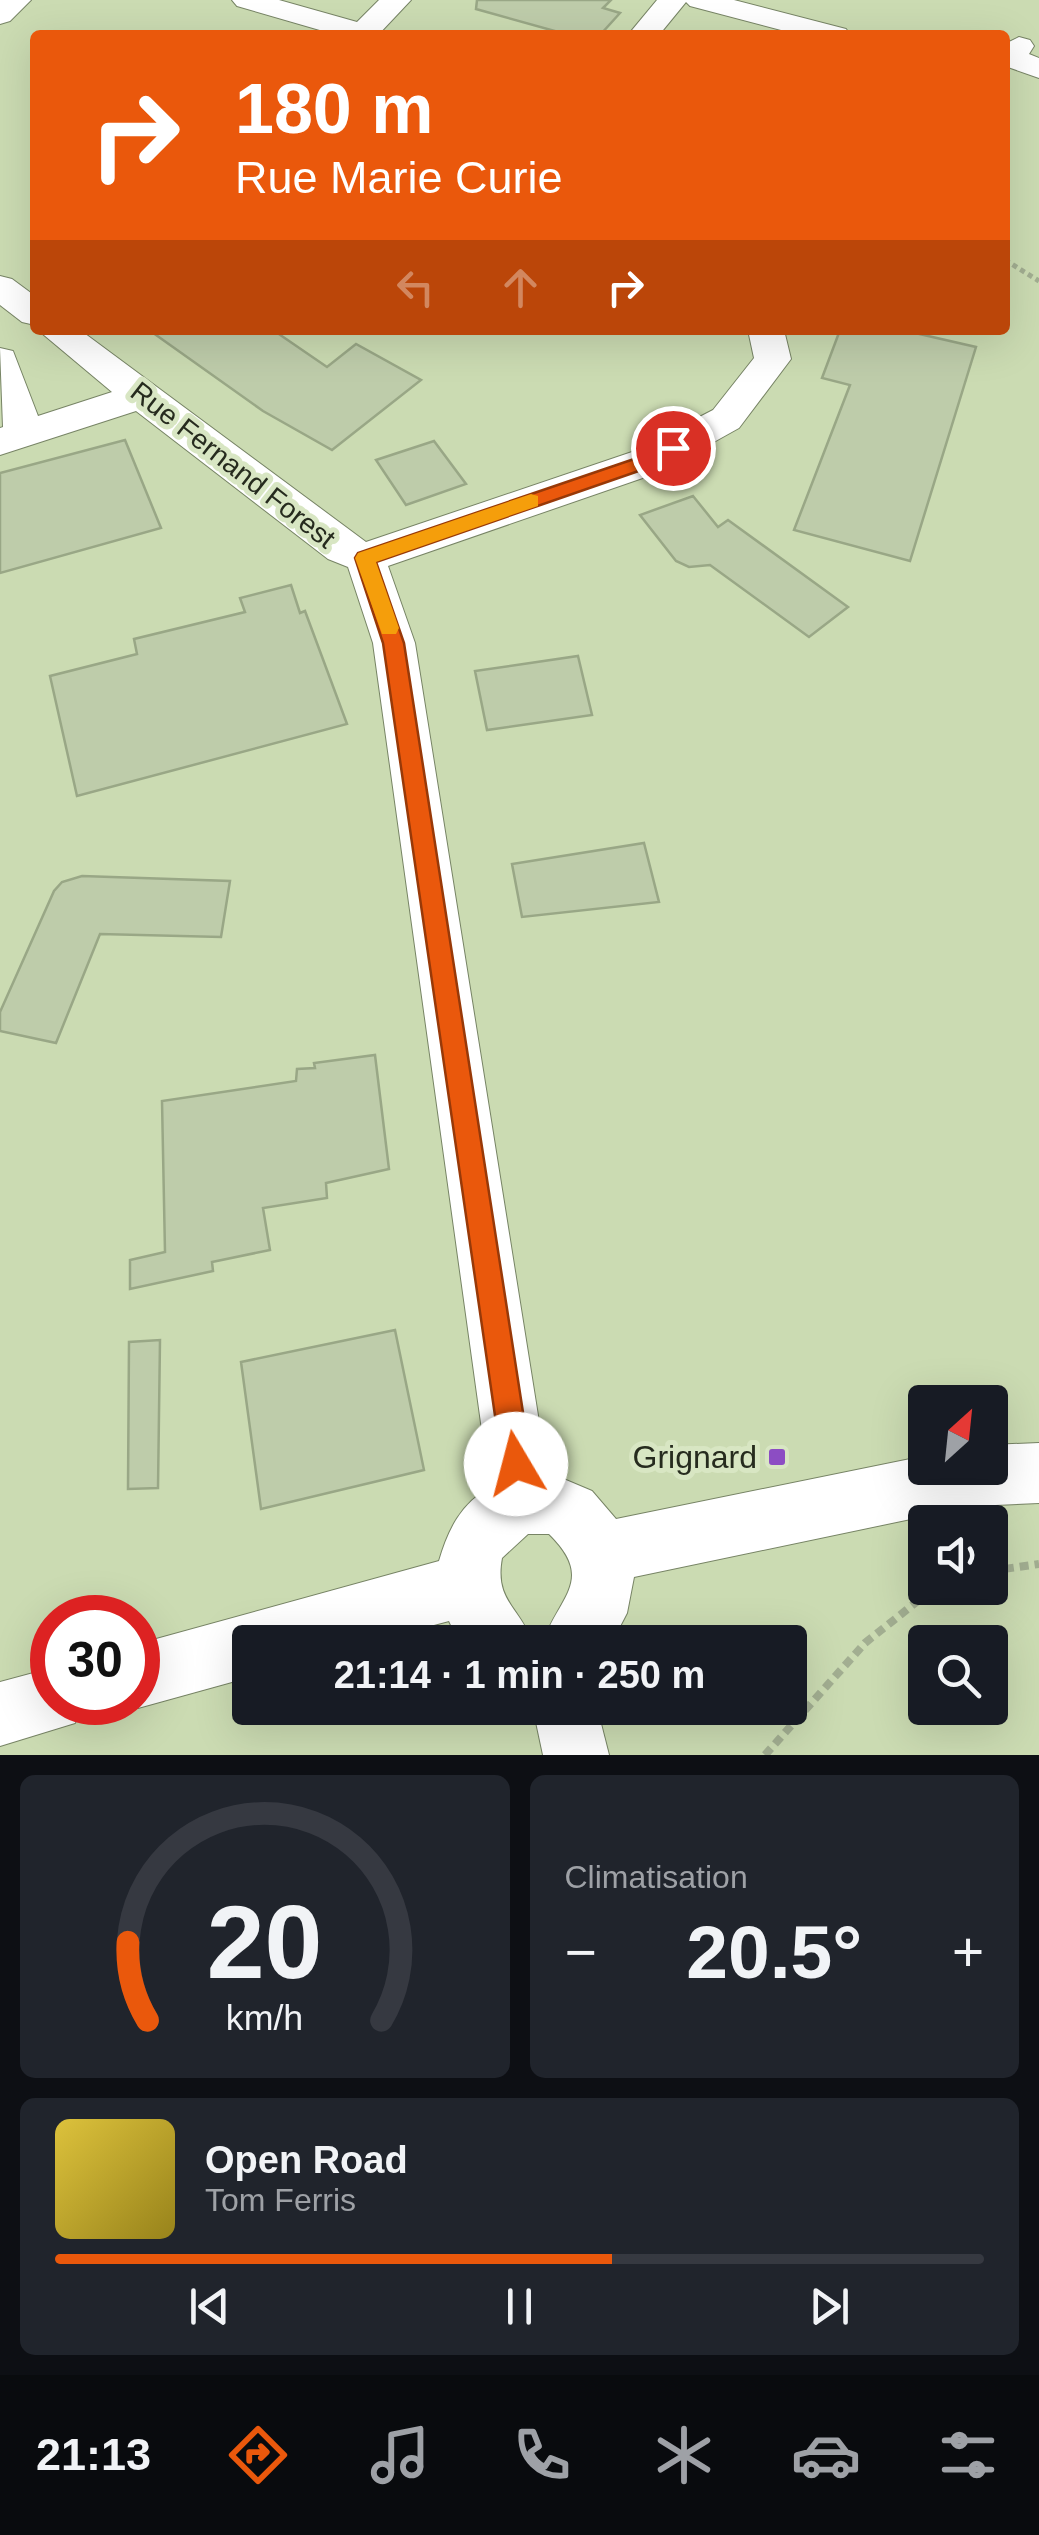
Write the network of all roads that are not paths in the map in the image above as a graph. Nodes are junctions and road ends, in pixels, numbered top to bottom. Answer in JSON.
{"nodes":[{"id":1,"x":16,"y":0,"type":"edge"},
{"id":2,"x":247,"y":0,"type":"edge"},
{"id":3,"x":396,"y":0,"type":"edge"},
{"id":4,"x":673,"y":0,"type":"edge"},
{"id":5,"x":700,"y":0,"type":"edge"},
{"id":6,"x":0,"y":15,"type":"edge"},
{"id":7,"x":352,"y":30,"type":"edge"},
{"id":8,"x":366,"y":30,"type":"edge"},
{"id":9,"x":646,"y":30,"type":"edge"},
{"id":10,"x":816,"y":30,"type":"edge"},
{"id":11,"x":1010,"y":86,"type":"edge"},
{"id":12,"x":1039,"y":96,"type":"edge"},
{"id":13,"x":0,"y":289,"type":"edge"},
{"id":14,"x":30,"y":310,"type":"edge"},
{"id":15,"x":63,"y":335,"type":"edge"},
{"id":16,"x":767,"y":335,"type":"edge"},
{"id":17,"x":0,"y":360,"type":"edge"},
{"id":18,"x":144,"y":395,"type":"junction"},
{"id":19,"x":13,"y":439,"type":"edge"},
{"id":20,"x":365,"y":558,"type":"junction"},
{"id":21,"x":1039,"y":1473,"type":"edge"},
{"id":22,"x":522,"y":1504,"type":"junction"},
{"id":23,"x":601,"y":1553,"type":"junction"},
{"id":24,"x":468,"y":1584,"type":"junction"},
{"id":25,"x":320,"y":1625,"type":"edge"},
{"id":26,"x":485,"y":1625,"type":"edge"},
{"id":27,"x":592,"y":1625,"type":"edge"},
{"id":28,"x":232,"y":1650,"type":"edge"},
{"id":29,"x":160,"y":1670,"type":"edge"},
{"id":30,"x":30,"y":1706,"type":"edge"},
{"id":31,"x":0,"y":1714,"type":"edge"},
{"id":32,"x":569,"y":1725,"type":"edge"},
{"id":33,"x":576,"y":1755,"type":"edge"}],
"edges":[{"from":1,"to":6,"type":"street"},
{"from":2,"to":7,"type":"street"},
{"from":3,"to":8,"type":"street"},
{"from":4,"to":9,"type":"street"},
{"from":5,"to":10,"type":"street"},
{"from":11,"to":12,"type":"street"},
{"from":13,"to":14,"type":"street"},
{"from":15,"to":18,"type":"street","name":"Rue Fernand Forest"},
{"from":16,"to":20,"type":"street"},
{"from":17,"to":19,"type":"street"},
{"from":18,"to":19,"type":"street"},
{"from":18,"to":20,"type":"street","name":"Rue Fernand Forest"},
{"from":20,"to":22,"type":"street","name":"Rue Fernand Forest"},
{"from":21,"to":23,"type":"street"},
{"from":22,"to":23,"type":"street"},
{"from":22,"to":24,"type":"street"},
{"from":23,"to":27,"type":"street"},
{"from":24,"to":25,"type":"street"},
{"from":24,"to":26,"type":"street"},
{"from":28,"to":29,"type":"street"},
{"from":30,"to":31,"type":"street"},
{"from":32,"to":33,"type":"street"}]}
